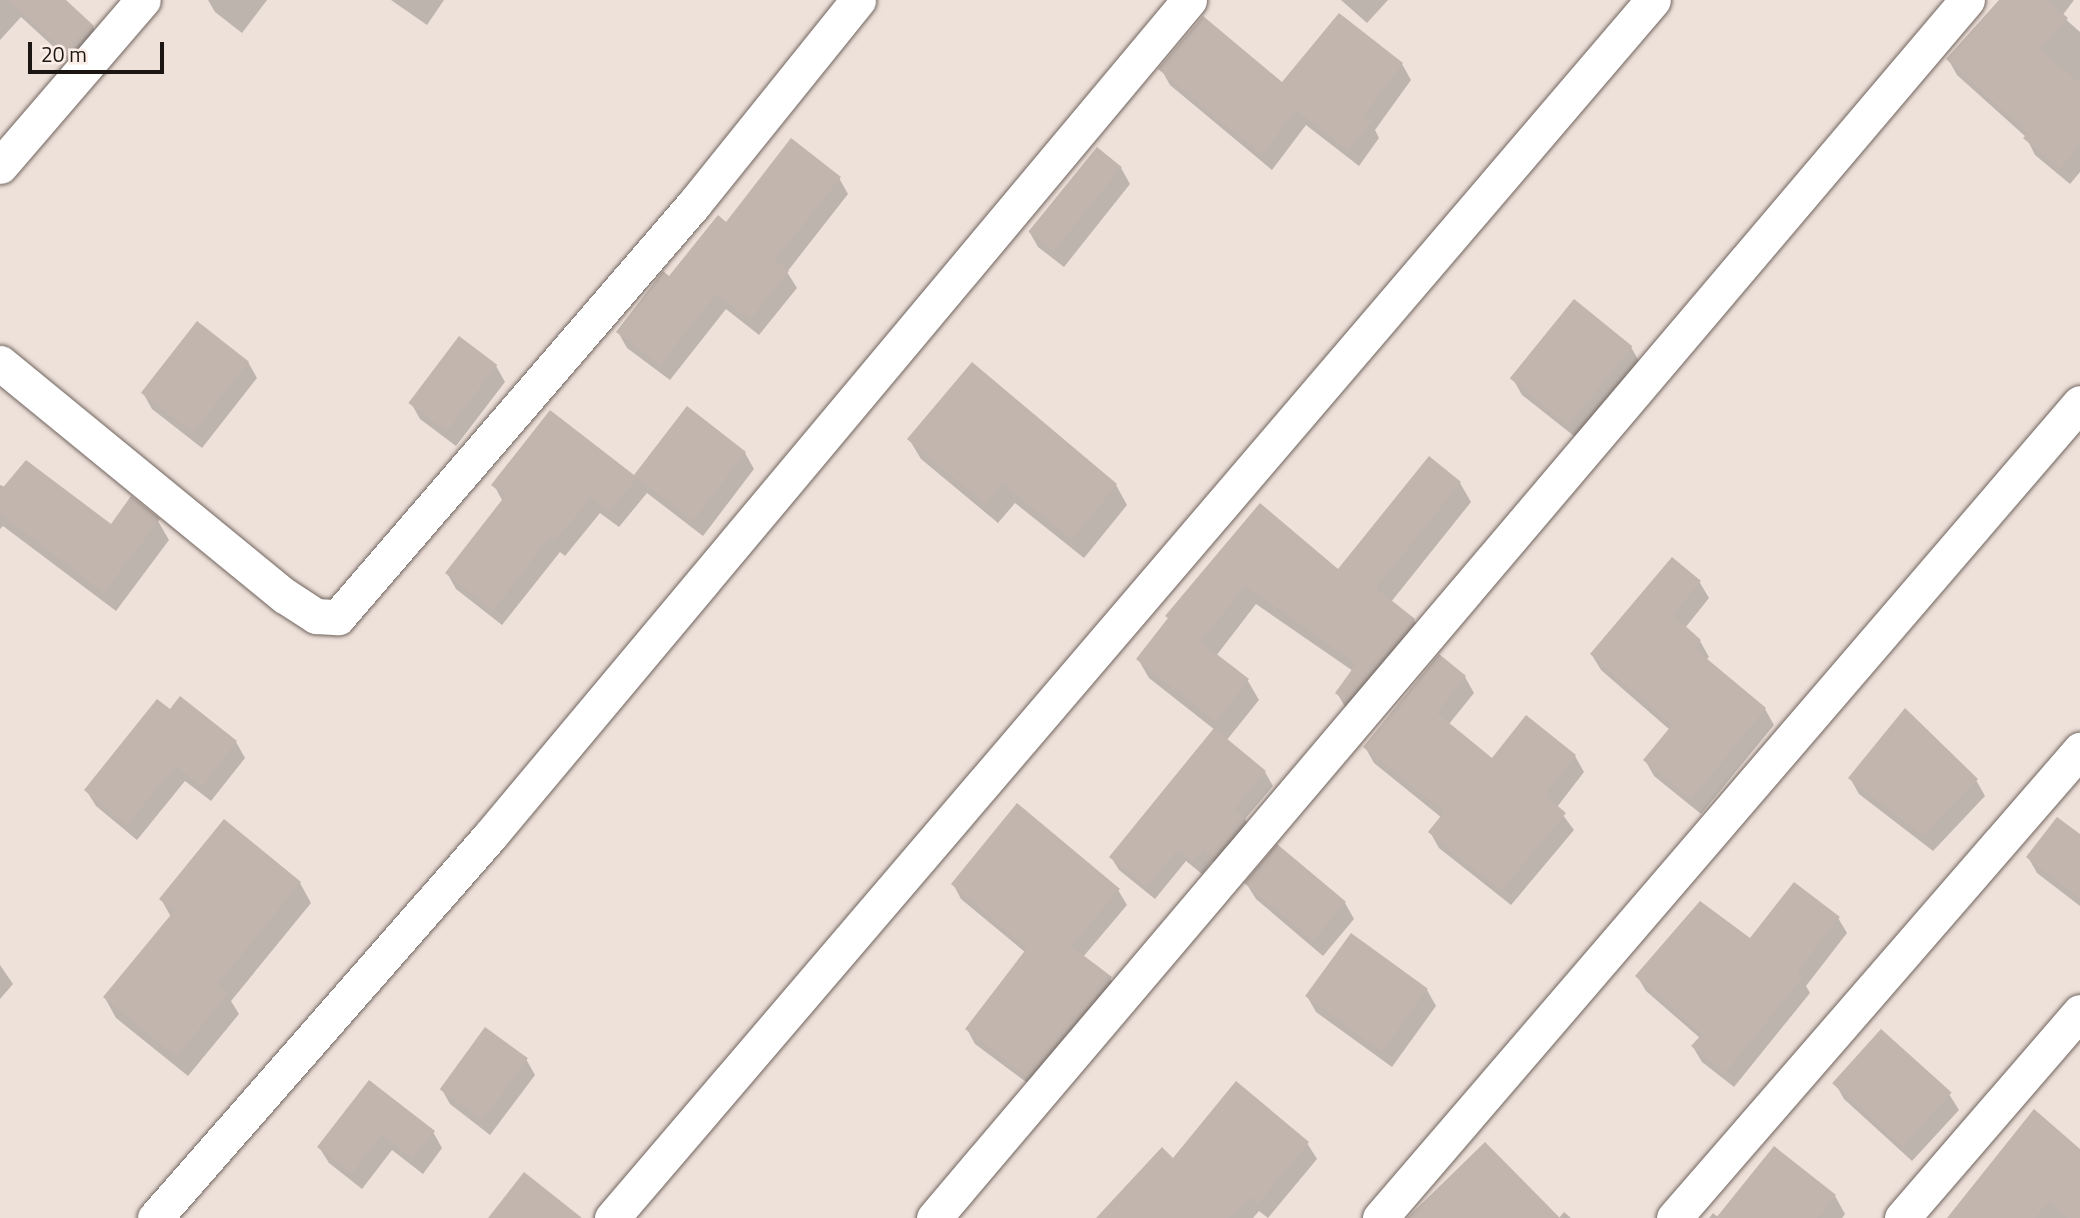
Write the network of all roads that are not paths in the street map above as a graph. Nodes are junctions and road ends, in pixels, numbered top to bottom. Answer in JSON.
{"nodes":[{"id":1,"x":143,"y":0,"type":"edge"},
{"id":2,"x":858,"y":0,"type":"edge"},
{"id":3,"x":1189,"y":0,"type":"edge"},
{"id":4,"x":1653,"y":0,"type":"edge"},
{"id":5,"x":1967,"y":0,"type":"edge"},
{"id":6,"x":0,"y":166,"type":"edge"},
{"id":7,"x":0,"y":363,"type":"edge"},
{"id":8,"x":2080,"y":403,"type":"edge"},
{"id":9,"x":2080,"y":750,"type":"edge"},
{"id":10,"x":2080,"y":1012,"type":"edge"},
{"id":11,"x":155,"y":1218,"type":"edge"},
{"id":12,"x":612,"y":1218,"type":"edge"},
{"id":13,"x":934,"y":1218,"type":"edge"},
{"id":14,"x":1380,"y":1218,"type":"edge"},
{"id":15,"x":1674,"y":1218,"type":"edge"},
{"id":16,"x":1902,"y":1218,"type":"edge"}],
"edges":[{"from":1,"to":6,"type":"street"},
{"from":2,"to":7,"type":"street"},
{"from":3,"to":11,"type":"street"},
{"from":4,"to":12,"type":"street"},
{"from":5,"to":13,"type":"street"},
{"from":8,"to":14,"type":"street"},
{"from":9,"to":15,"type":"street"},
{"from":10,"to":16,"type":"street"}]}
